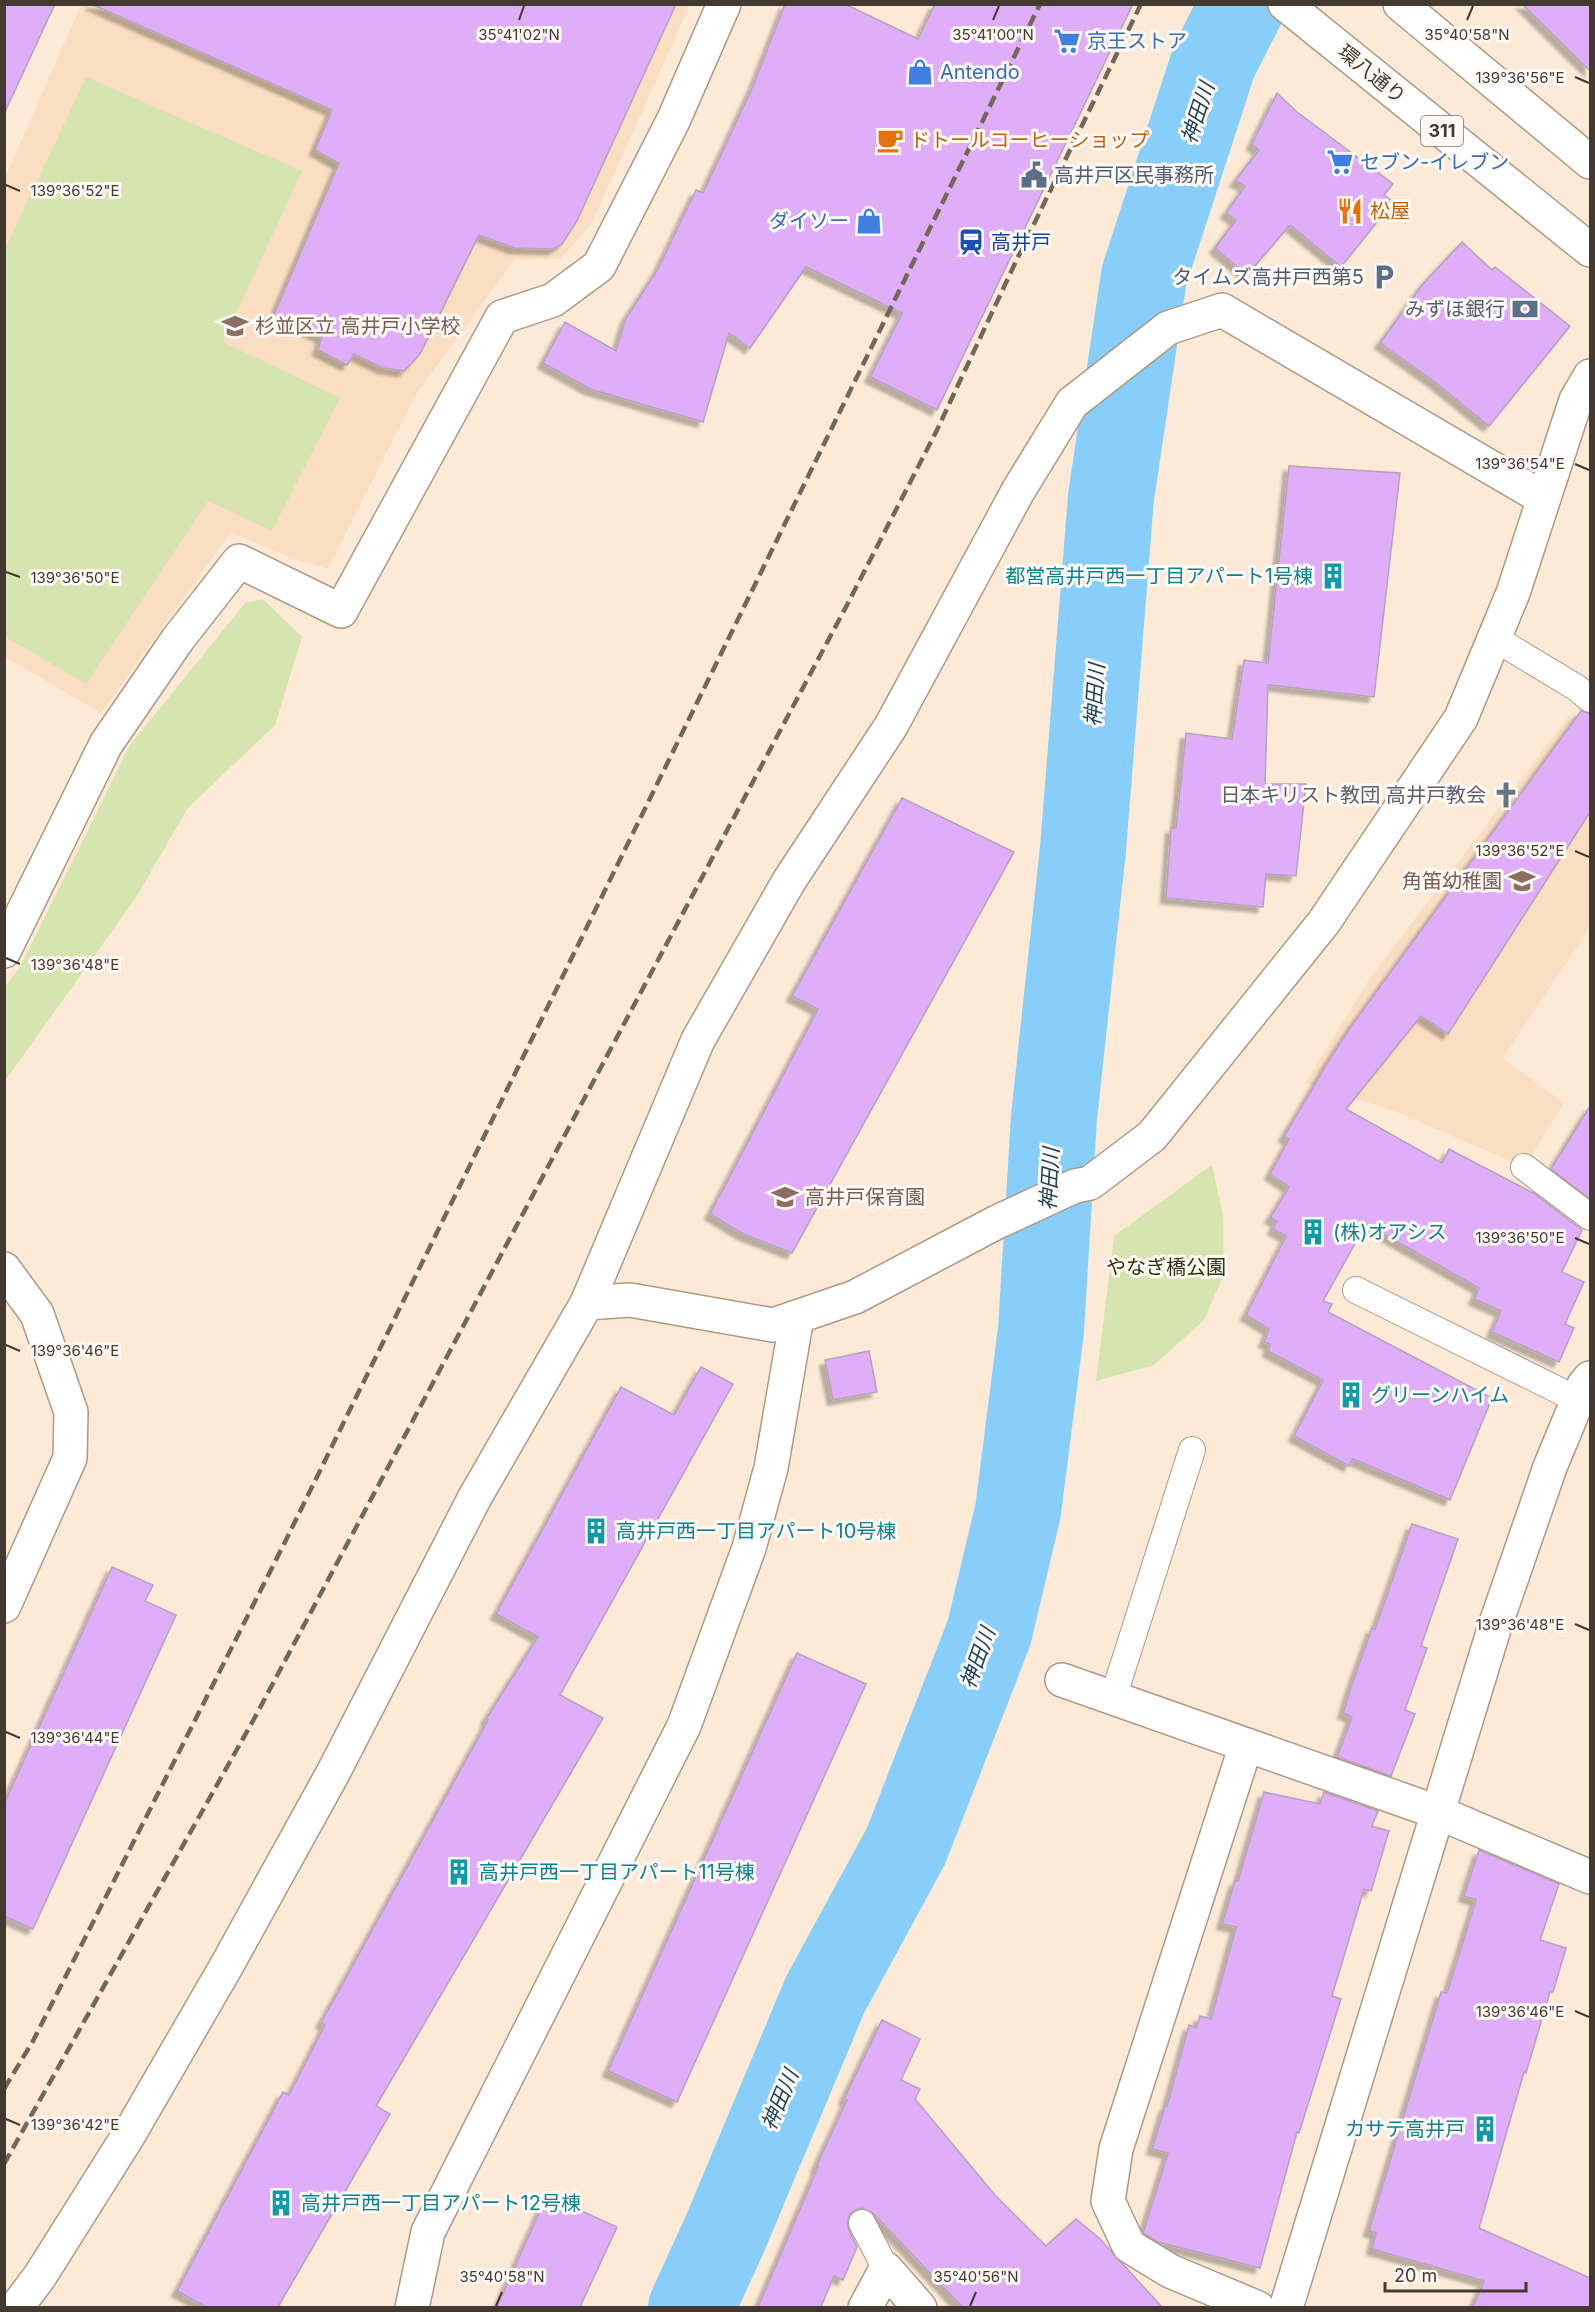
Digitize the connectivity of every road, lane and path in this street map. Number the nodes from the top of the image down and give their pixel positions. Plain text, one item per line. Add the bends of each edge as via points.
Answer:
1 (724, 4) edge
2 (1401, 4) edge
3 (1289, 8) edge
4 (1590, 162) edge
5 (1590, 250) edge
6 (1590, 376) edge
7 (1544, 498) junction
8 (1494, 638) junction
9 (1590, 699) edge
10 (4, 951) edge
11 (1524, 1167) dead end
12 (1590, 1217) edge
13 (4, 1269) edge
14 (1356, 1290) dead end
15 (587, 1304) junction
16 (797, 1317) junction
17 (1584, 1389) edge
18 (1192, 1450) dead end
19 (4, 1606) edge
20 (1062, 1680) dead end
21 (1113, 1698) junction
22 (1246, 1745) junction
23 (1437, 1812) junction
24 (1590, 1877) edge
25 (862, 2223) dead end
26 (886, 2269) junction
27 (16, 2307) edge
28 (412, 2307) edge
29 (865, 2307) edge
30 (920, 2307) edge
31 (1258, 2307) edge
32 (1286, 2307) edge

1 - 10 street via 673,121 599,266 553,300 502,317 341,611 239,561 178,639 106,744
2 - 4 street
3 - 5 street, 環八通り / 311
6 - 7 street via 1576,400
7 - 8 street
7 - 15 street via 1222,310 1168,328 1095,383 1072,403 1018,491 891,726 789,881 698,1040
8 - 9 lane
8 - 16 street via 1461,718 1324,922 1152,1136 1090,1183 996,1222 855,1297
11 - 12 lane
13 - 19 street via 37,1314 71,1412 70,1458
14 - 17 lane
15 - 16 street via 630,1300 773,1325
15 - 27 street via 474,1497 333,1773 227,1965 128,2136 40,2276
16 - 28 street via 771,1468 752,1536 684,1726 428,2232
17 - 23 street via 1550,1467
18 - 21 lane
20 - 21 street
21 - 22 street
22 - 23 street
22 - 31 street via 1116,2149 1108,2201 1129,2246 1170,2271
23 - 24 street
23 - 32 street
25 - 26 lane
26 - 29 street
26 - 30 street

